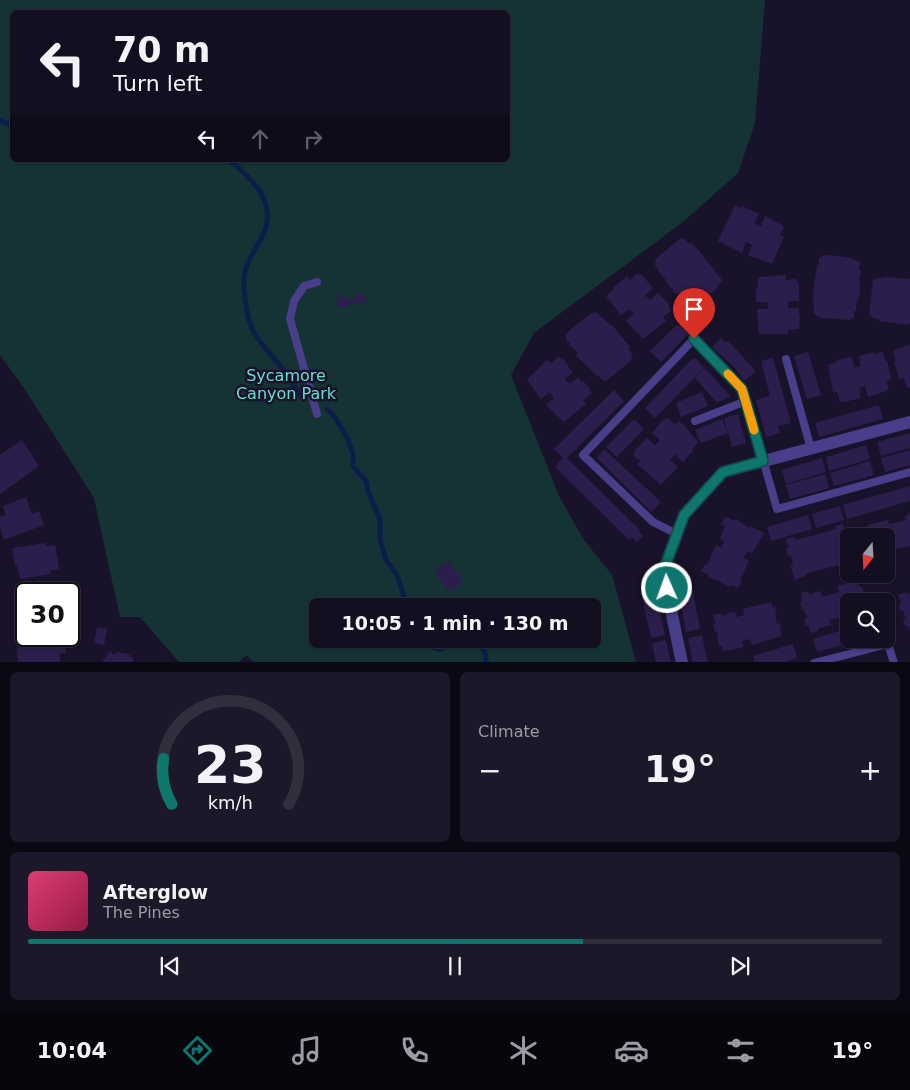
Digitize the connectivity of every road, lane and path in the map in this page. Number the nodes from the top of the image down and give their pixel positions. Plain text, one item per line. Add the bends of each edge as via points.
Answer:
1 (317, 282) dead end
2 (786, 359) dead end
3 (746, 401) junction
4 (317, 414) dead end
5 (695, 421) dead end
6 (910, 422) edge
7 (811, 448) junction
8 (763, 461) junction
9 (910, 472) edge
10 (677, 534) junction
11 (682, 662) edge
12 (814, 662) edge
13 (894, 662) edge

1 - 4 lane via 304,286 294,301 290,319
2 - 7 lane
3 - 5 lane
3 - 8 lane
3 - 10 lane via 742,389 694,339 583,455 653,522
6 - 7 street
7 - 8 street
8 - 9 lane via 777,509
8 - 10 street via 723,472 684,515
10 - 11 street via 663,572
12 - 13 lane via 888,644

